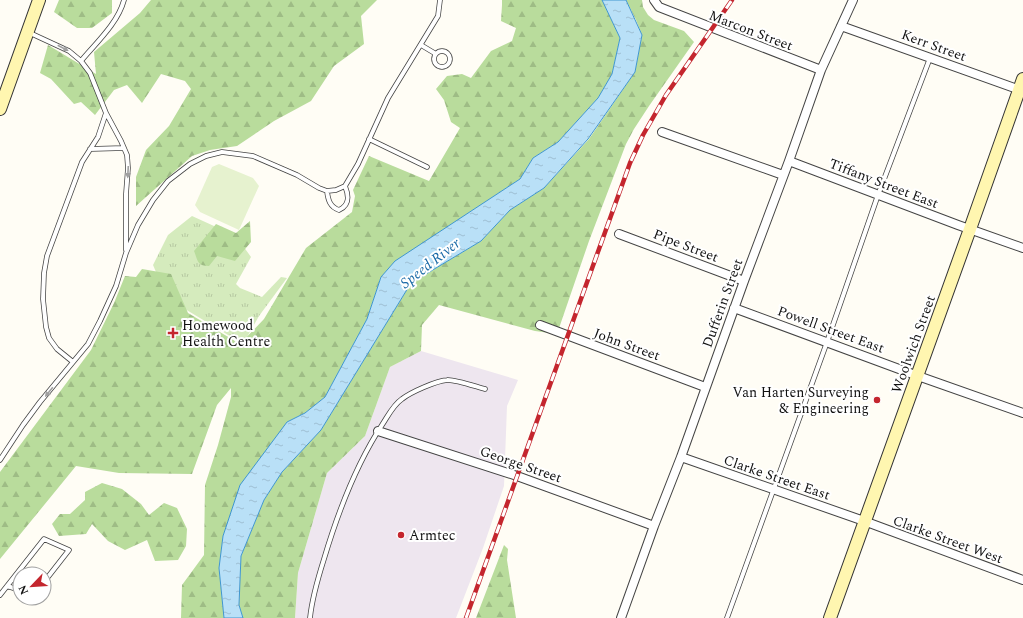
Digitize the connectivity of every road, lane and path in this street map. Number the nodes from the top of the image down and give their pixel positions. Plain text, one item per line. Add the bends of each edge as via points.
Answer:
1 (40, 0) edge
2 (124, 0) edge
3 (440, 0) edge
4 (654, 0) edge
5 (853, 0) edge
6 (841, 26) junction
7 (28, 32) junction
8 (421, 45) junction
9 (436, 54) dead end
10 (931, 58) junction
11 (81, 61) junction
12 (821, 70) junction
13 (1022, 86) edge
14 (0, 109) edge
15 (106, 113) junction
16 (662, 132) dead end
17 (369, 139) junction
18 (124, 148) junction
19 (90, 149) junction
20 (789, 161) junction
21 (427, 167) dead end
22 (783, 175) junction
23 (345, 186) junction
24 (327, 191) junction
25 (878, 194) junction
26 (970, 229) junction
27 (619, 234) dead end
28 (1023, 248) edge
29 (126, 253) junction
30 (744, 281) junction
31 (734, 308) junction
32 (540, 325) dead end
33 (827, 342) junction
34 (73, 362) junction
35 (918, 376) junction
36 (705, 387) junction
37 (485, 389) dead end
38 (1023, 413) edge
39 (378, 431) junction
40 (681, 457) junction
41 (0, 460) edge
42 (773, 490) junction
43 (864, 521) junction
44 (654, 526) junction
45 (23, 566) edge
46 (52, 572) edge
47 (12, 580) edge
48 (1023, 580) edge
49 (7, 586) junction
50 (12, 588) edge
51 (0, 594) edge
52 (310, 618) edge
53 (621, 618) edge
54 (727, 618) edge
55 (830, 618) edge

1 - 7 main road
2 - 11 lane via 109,29
3 - 8 lane via 438,16
4 - 12 street, Marcon Street via 659,8
5 - 6 street, Dufferin Street
6 - 10 street, Kerr Street
6 - 12 street, Dufferin Street
7 -> 11 lane via 69,51
7 - 14 main road
8 - 9 lane
8 - 17 lane via 388,98
10 - 13 street, Kerr Street
10 - 25 lane
11 - 15 lane via 90,73
12 - 20 street, Dufferin Street
13 - 26 main road, Woolwich Street
15 - 18 lane
15 - 19 lane via 98,136
16 - 22 street
17 - 21 lane
17 - 23 lane
18 - 19 lane
18 -> 29 lane via 128,168
19 - 34 lane via 82,162 47,256 44,273 42,299 49,338 57,349
20 - 22 street, Dufferin Street
20 - 25 street, Tiffany Street East
22 - 30 street, Dufferin Street
23 - 24 lane
23 - 24 lane via 348,201 339,210 330,203
24 - 29 lane via 253,156 222,152 206,156 190,164 168,181 138,225
25 - 26 street, Tiffany Street East
25 - 33 lane
26 - 28 street, Tiffany Street East
26 - 35 main road, Woolwich Street
27 - 30 street, Pipe Street
29 - 34 lane via 116,286 100,321 88,344
30 - 31 street, Dufferin Street
31 - 33 street, Powell Street East
31 - 36 street, Dufferin Street
32 - 36 street, John Street
33 - 35 street, Powell Street East
33 - 42 lane
34 -> 41 lane via 40,402
35 - 38 street, Powell Street East
35 - 43 main road, Woolwich Street
36 - 40 street, Dufferin Street
37 - 39 lane via 448,380 424,388 402,399
39 - 44 street, George Street via 518,476
39 - 52 lane via 359,464 332,531 314,593
40 - 42 street, Clarke Street East
40 - 44 street, Dufferin Street
42 - 43 street, Clarke Street East
42 - 54 lane
43 - 48 street, Clarke Street West
43 - 55 main road, Woolwich Street
44 - 53 street, Dufferin Street
45 - 46 lane via 44,539 69,550
47 - 49 lane
49 - 50 lane
49 - 51 lane

